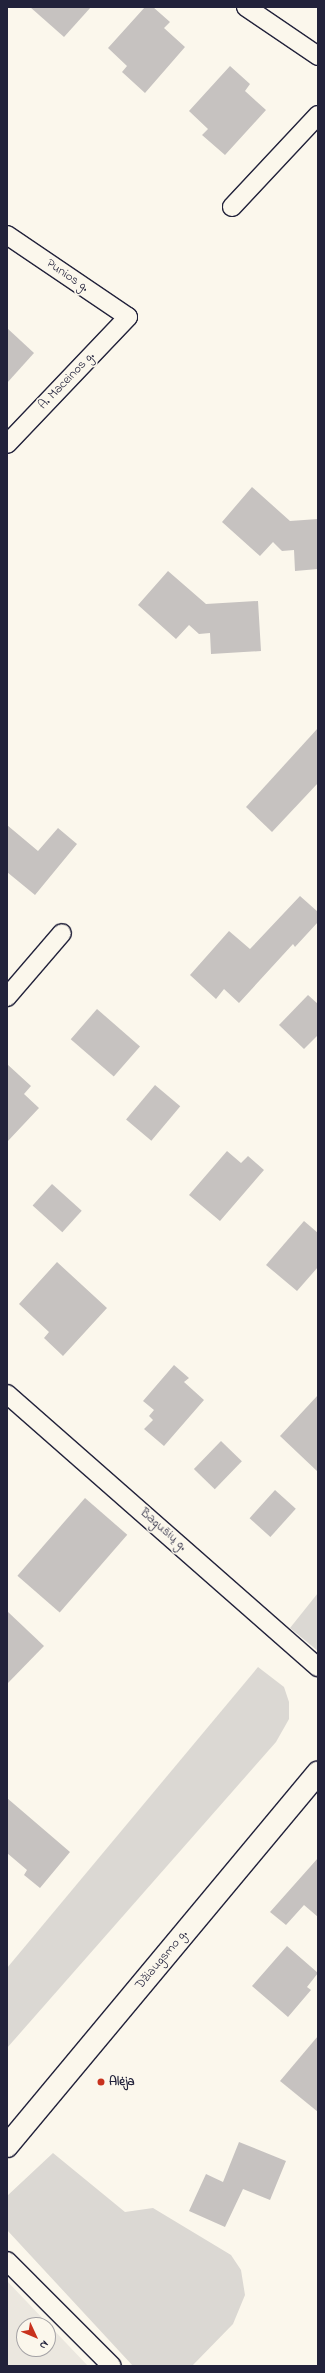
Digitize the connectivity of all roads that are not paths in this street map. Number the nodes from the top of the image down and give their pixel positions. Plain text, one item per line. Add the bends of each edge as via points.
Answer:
1 (246, 7) edge
2 (318, 56) edge
3 (318, 115) edge
4 (232, 207) dead end
5 (7, 235) edge
6 (128, 317) joint
7 (7, 444) edge
8 (62, 933) dead end
9 (7, 997) edge
10 (7, 1394) edge
11 (318, 1667) edge
12 (318, 1773) edge
13 (7, 2146) edge
14 (7, 2261) edge
15 (112, 2366) edge

1 - 2 street
3 - 4 street
5 - 6 street, Punios g.
6 - 7 street, A. Maceinos g.
8 - 9 street
10 - 11 street, Bagušių g.
12 - 13 street, Džiaugsmo g.
14 - 15 street

